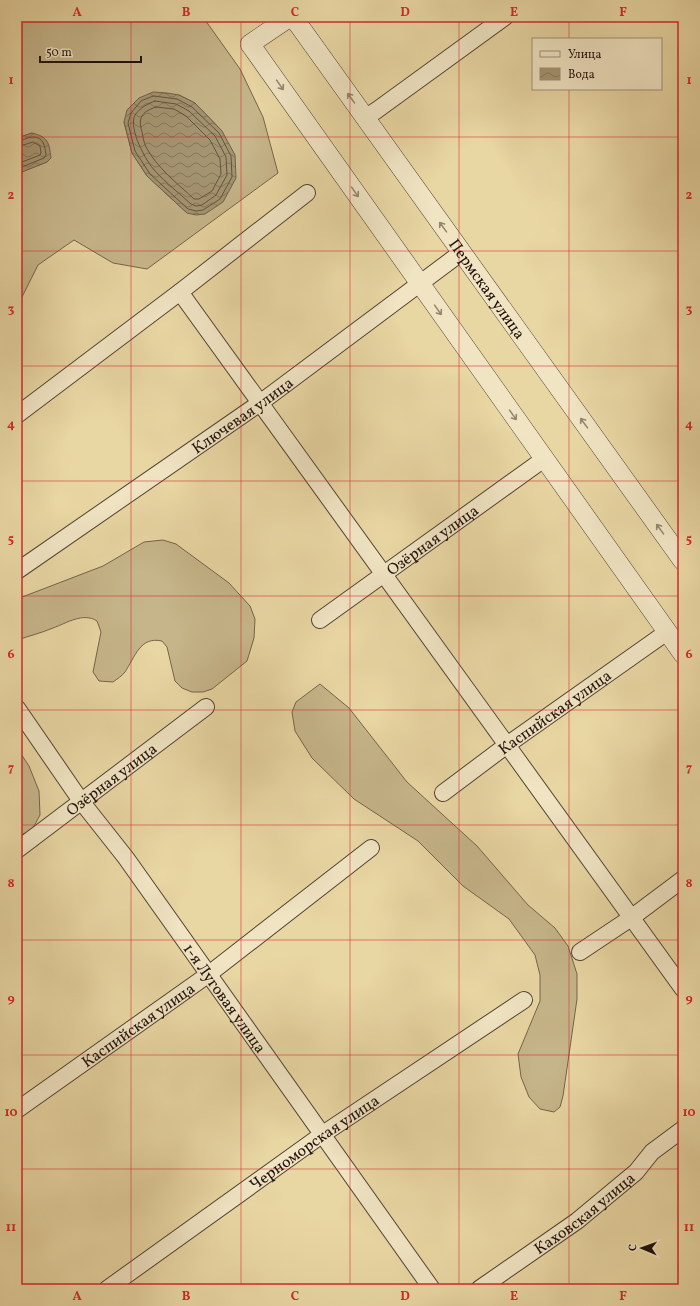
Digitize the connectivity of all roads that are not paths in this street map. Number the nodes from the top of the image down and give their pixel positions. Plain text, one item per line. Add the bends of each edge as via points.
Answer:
1 (291, 17) edge
2 (505, 17) edge
3 (365, 118) junction
4 (307, 193) dead end
5 (462, 252) junction
6 (419, 284) junction
7 (180, 292) junction
8 (260, 403) junction
9 (17, 415) edge
10 (544, 459) junction
11 (683, 561) edge
12 (17, 571) edge
13 (384, 574) junction
14 (320, 620) dead end
15 (667, 632) junction
16 (683, 654) edge
17 (206, 707) dead end
18 (17, 708) edge
19 (507, 745) junction
20 (443, 793) dead end
21 (81, 801) junction
22 (371, 848) dead end
23 (17, 850) edge
24 (683, 879) edge
25 (632, 918) junction
26 (580, 952) dead end
27 (209, 974) junction
28 (683, 989) edge
29 (524, 1000) dead end
30 (17, 1110) edge
31 (683, 1129) edge
32 (322, 1134) junction
33 (107, 1289) edge
34 (432, 1289) edge
35 (478, 1289) edge

3 -> 1 street, Пермская улица
1 -> 6 street via 250,44
2 - 3 street
5 -> 3 street, Пермская улица
4 - 7 street
5 - 6 street, Ключевая улица
11 -> 5 street, Пермская улица
6 - 8 street, Ключевая улица
6 -> 10 street
7 - 8 street
7 - 9 street
8 - 12 street, Ключевая улица
8 - 13 street
10 - 13 street, Озёрная улица
10 - 15 street
13 - 14 street, Озёрная улица
13 - 19 street
15 - 16 street
15 - 19 street, Каспийская улица
17 - 21 street, Озёрная улица
18 - 21 street, 1-я Луговая улица
19 - 20 street, Каспийская улица
19 - 25 street
21 - 23 street, Озёрная улица
21 - 27 street, 1-я Луговая улица via 126,858
22 - 27 street, Каспийская улица
24 - 25 street
25 - 26 street
25 - 28 street
27 - 30 street, Каспийская улица
27 - 32 street, 1-я Луговая улица
29 - 32 street, Черноморская улица
31 - 35 street, Каховская улица via 652,1152 636,1172 577,1221
32 - 33 street, Черноморская улица
32 - 34 street, 1-я Луговая улица

